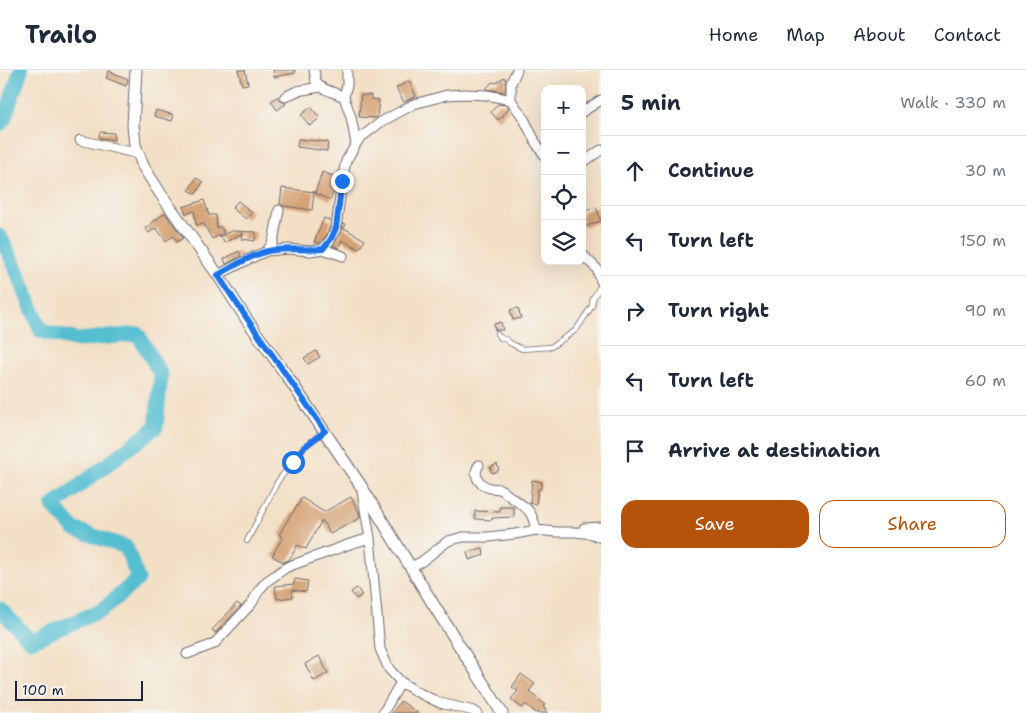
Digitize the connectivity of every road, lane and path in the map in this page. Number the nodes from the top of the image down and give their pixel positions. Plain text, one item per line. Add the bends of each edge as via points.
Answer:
1 (136, 70) edge
2 (314, 70) edge
3 (348, 70) edge
4 (517, 70) edge
5 (320, 87) junction
6 (285, 97) dead end
7 (344, 97) junction
8 (511, 100) junction
9 (601, 100) edge
10 (586, 109) edge
11 (80, 140) dead end
12 (541, 142) edge
13 (356, 144) junction
14 (601, 150) edge
15 (139, 154) junction
16 (586, 160) edge
17 (279, 210) dead end
18 (323, 249) junction
19 (267, 251) junction
20 (343, 256) dead end
21 (586, 258) edge
22 (218, 275) junction
23 (601, 283) edge
24 (497, 334) dead end
25 (325, 431) junction
26 (479, 465) dead end
27 (361, 486) junction
28 (601, 527) edge
29 (536, 530) junction
30 (556, 532) junction
31 (370, 538) junction
32 (601, 538) edge
33 (247, 541) dead end
34 (410, 567) junction
35 (187, 654) dead end
36 (400, 682) junction
37 (383, 713) edge
38 (477, 713) edge
39 (502, 713) edge

1 - 15 street via 133,125
2 - 5 street
3 - 7 street
4 - 8 street via 511,83
5 - 6 street
5 - 7 street
7 - 13 street
8 - 12 street
8 - 13 street via 464,94 414,104 381,122
9 - 10 street
11 - 15 street
13 - 18 street via 346,162 336,228
14 - 16 street
15 - 22 street via 160,194
17 - 19 street via 273,242
18 - 19 street
18 - 20 street
19 - 22 street
21 - 23 street via 597,269
22 - 25 street
23 - 24 lane via 592,306 576,330 551,347 522,349
25 - 27 street
25 - 33 lane via 303,448 278,480
26 - 29 street via 476,478 480,483 502,490 526,508 534,517
27 - 31 street
27 - 34 street
28 - 30 street
29 - 30 street
29 - 34 street via 448,541
30 - 32 street via 593,534
31 - 35 street via 287,567 267,581 252,603 214,644
31 - 36 street via 380,649 389,669
34 - 39 street
36 - 37 street
36 - 38 street via 440,703

